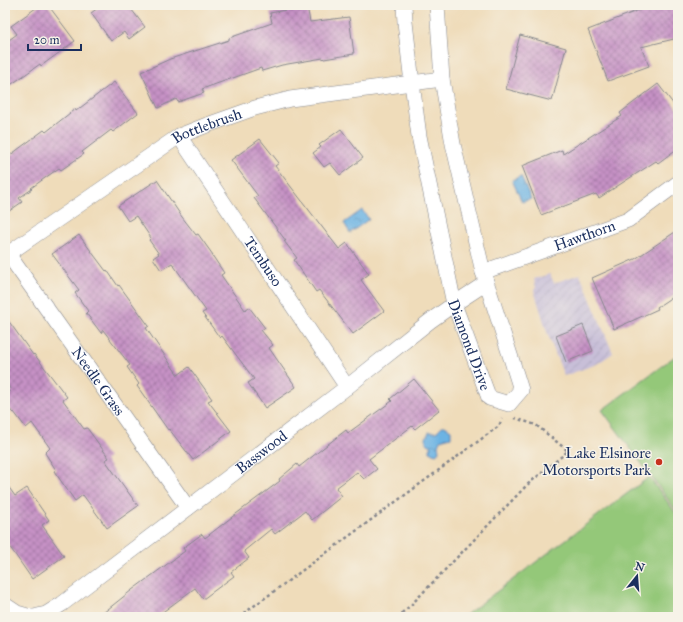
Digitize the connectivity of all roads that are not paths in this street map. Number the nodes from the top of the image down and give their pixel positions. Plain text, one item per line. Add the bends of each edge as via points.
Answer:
1 (404, 5) edge
2 (438, 5) edge
3 (442, 79) junction
4 (412, 83) junction
5 (179, 136) junction
6 (678, 183) edge
7 (6, 255) edge
8 (484, 277) junction
9 (454, 304) junction
10 (347, 387) junction
11 (188, 508) junction
12 (5, 605) edge
13 (32, 617) edge

1 - 4 street, Diamond Drive
2 - 3 street, Diamond Drive
3 - 4 street, Bottlebrush
3 - 8 street, Diamond Drive via 453,144
4 - 5 street, Bottlebrush via 290,99 255,108
4 - 9 street, Diamond Drive via 419,136
5 - 7 street, Bottlebrush
5 - 10 street, Tembuso
6 - 8 street, Hawthorn via 628,220
7 - 11 street, Needle Grass
8 - 9 street, Basswood
8 - 9 street, Diamond Drive via 521,390 509,404 489,398
9 - 10 street, Basswood
10 - 11 street, Basswood
11 - 13 street, Basswood via 62,604 46,614
12 - 13 street via 17,613

